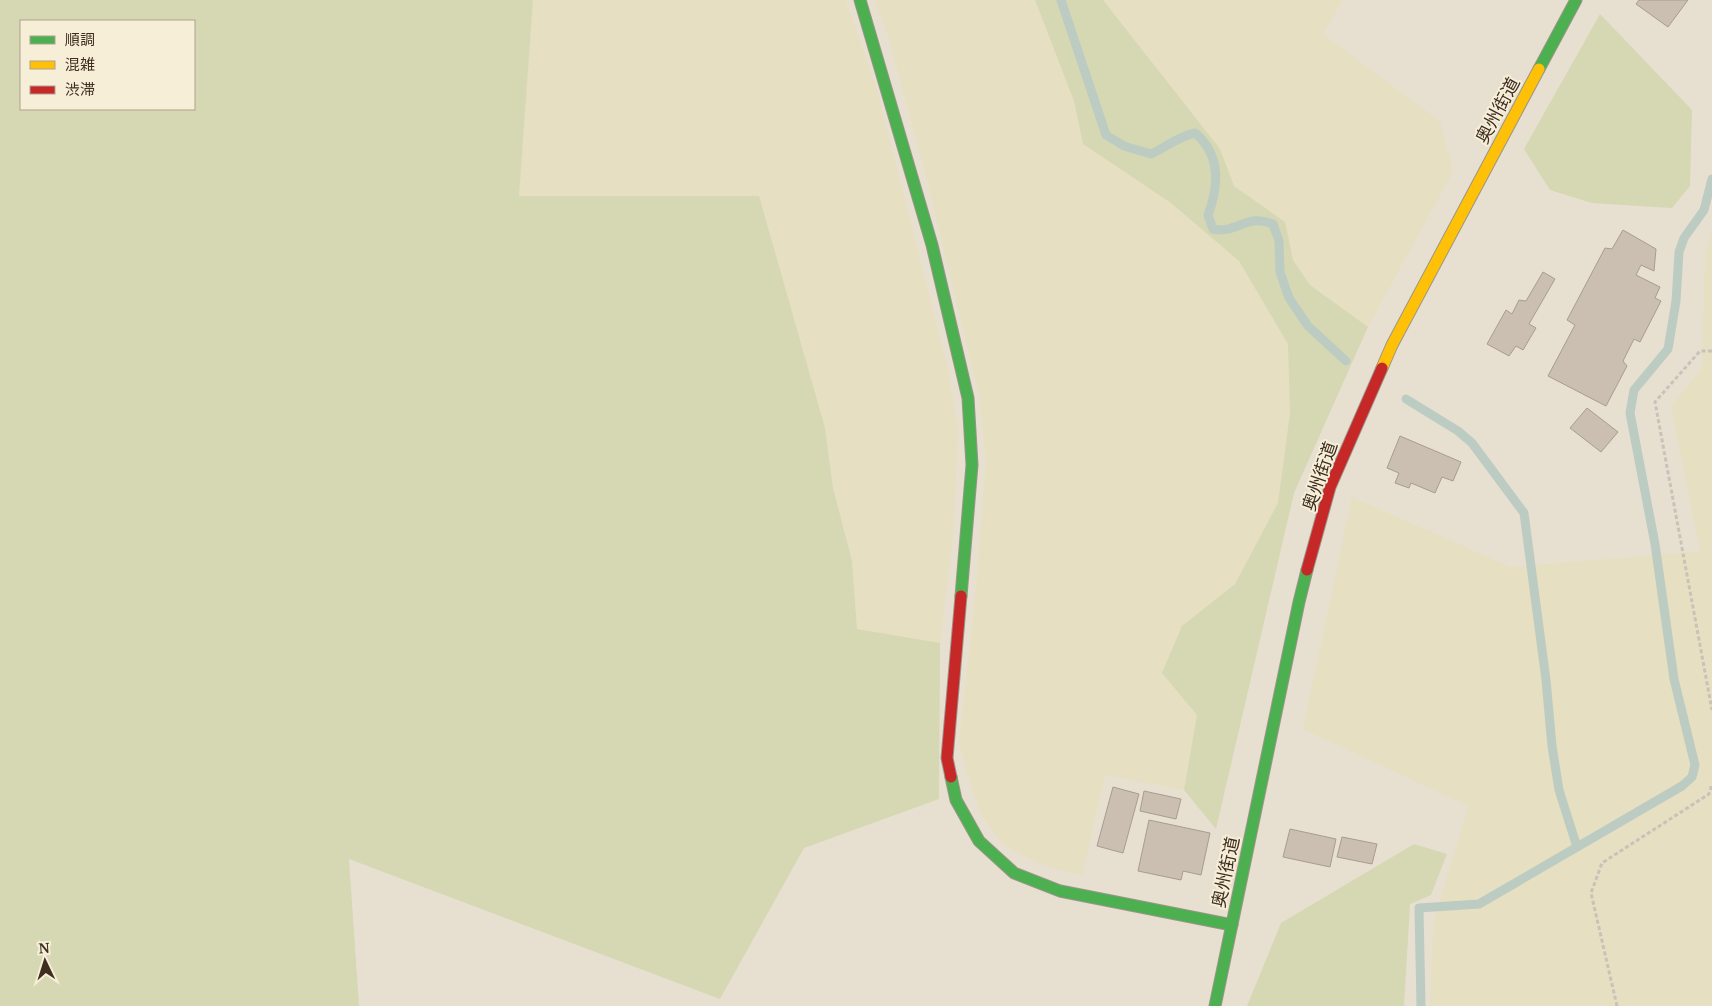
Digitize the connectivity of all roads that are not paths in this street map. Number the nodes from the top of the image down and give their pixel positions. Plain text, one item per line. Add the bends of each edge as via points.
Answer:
1 (860, 0) edge
2 (1576, 0) edge
3 (1232, 925) junction
4 (1215, 1006) edge

1 - 3 main road via 932,244 968,398 972,465 946,758 956,800 979,841 1014,873 1060,890
2 - 3 main road, 奥州街道 via 1392,345 1330,487 1299,602
3 - 4 main road, 奥州街道

